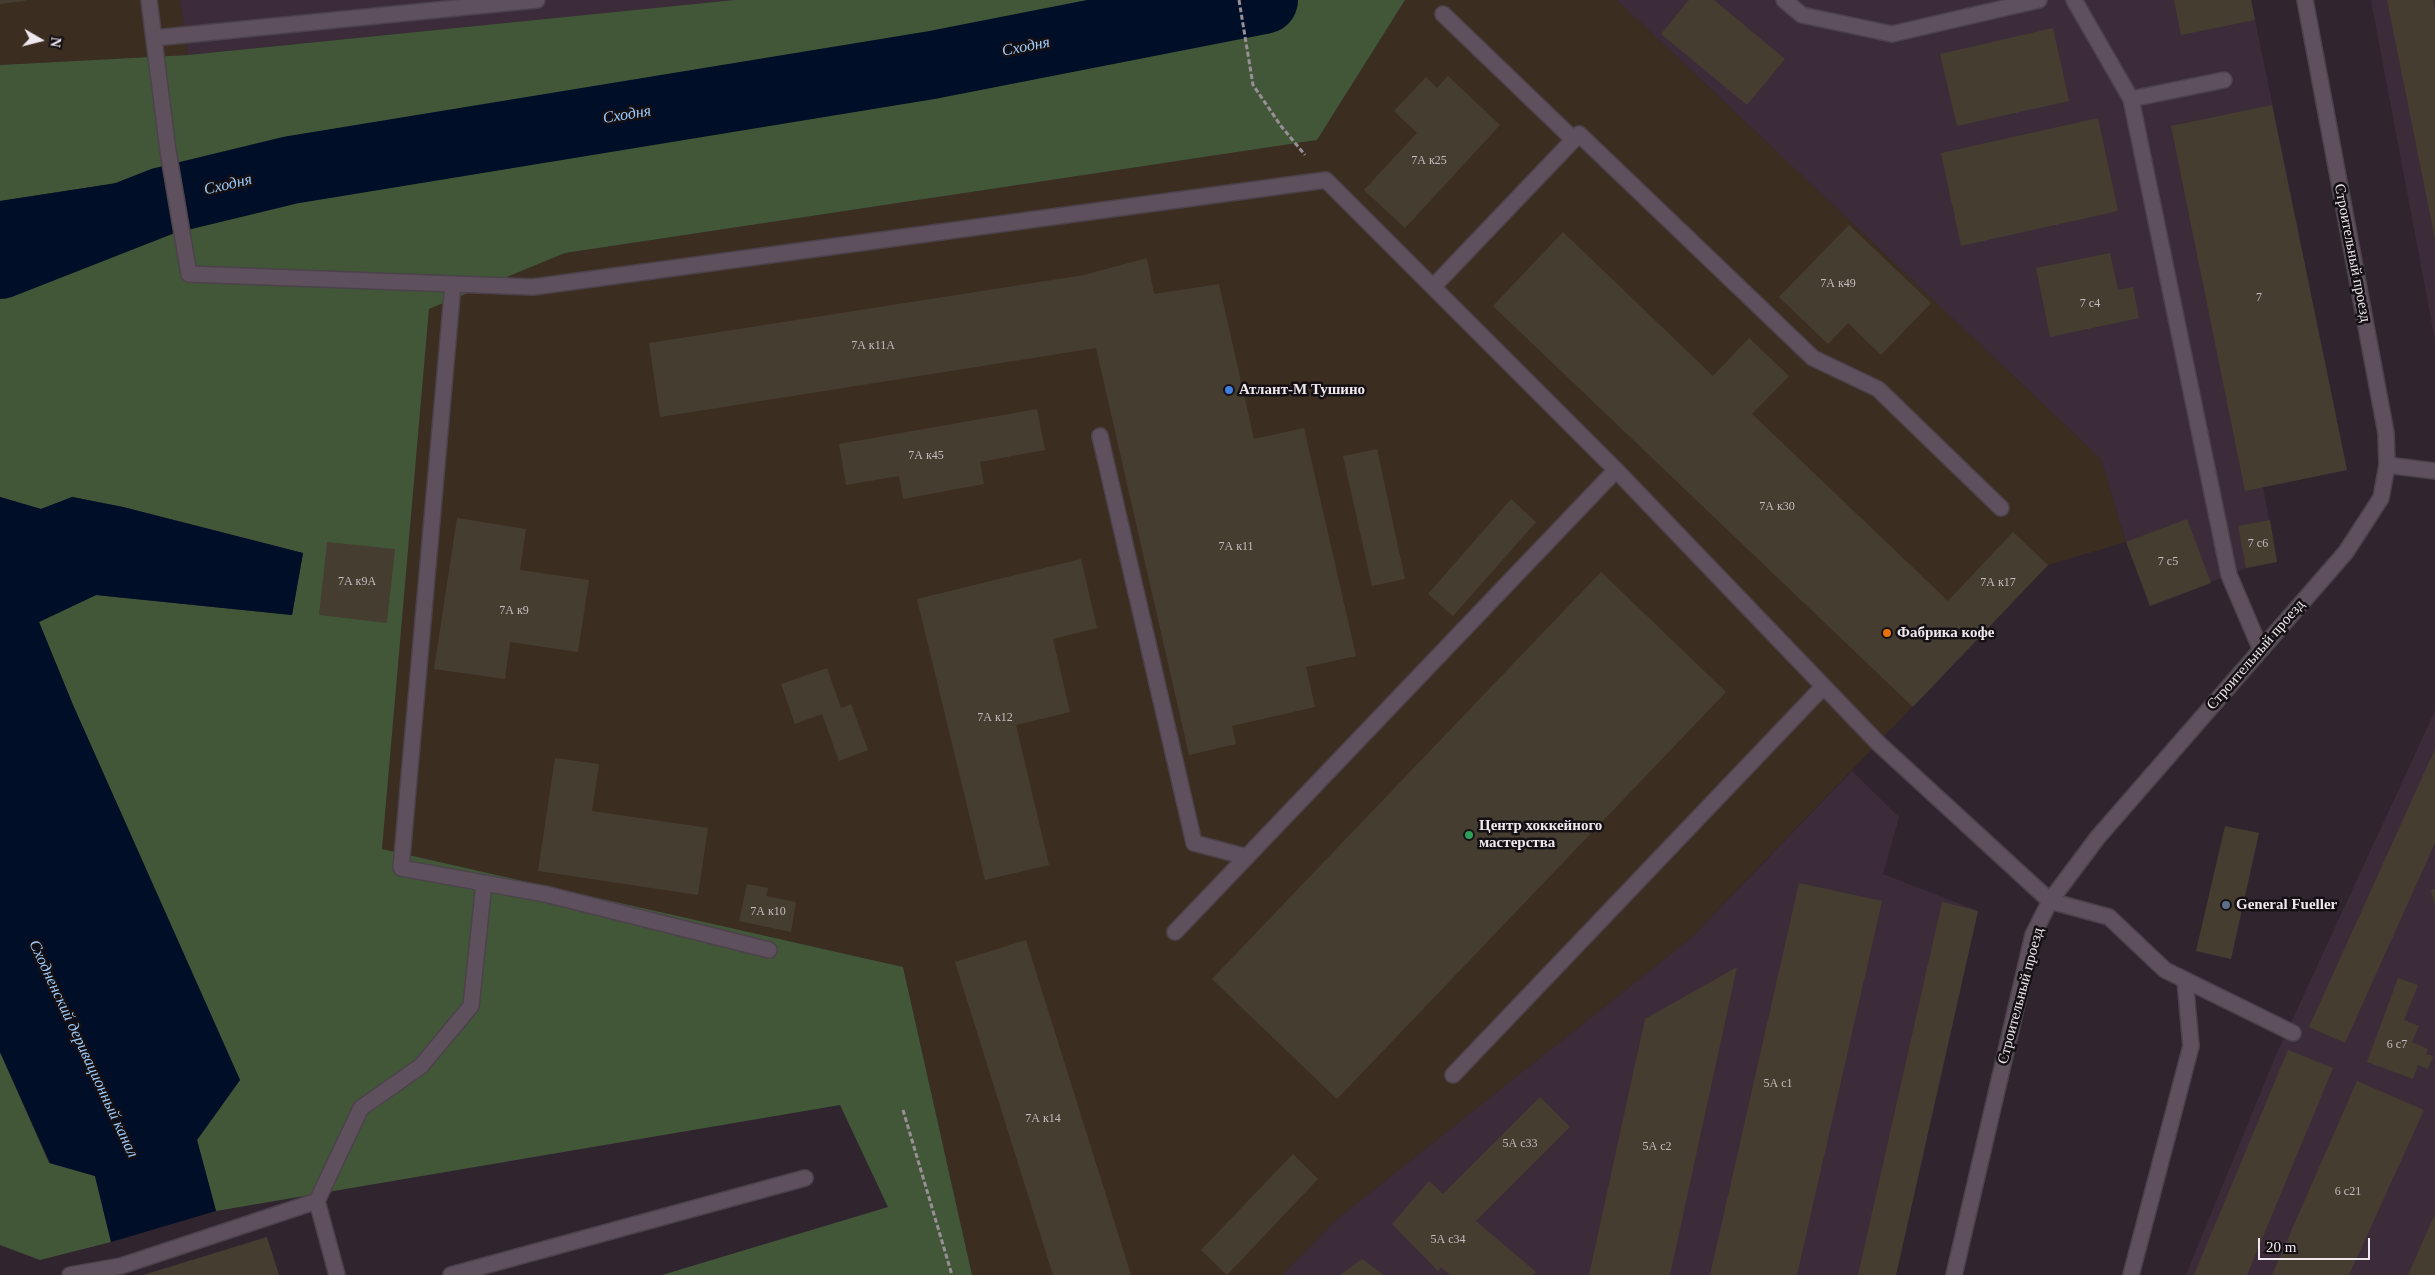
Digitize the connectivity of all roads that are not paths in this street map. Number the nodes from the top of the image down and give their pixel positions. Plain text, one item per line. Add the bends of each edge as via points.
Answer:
1 (149, 0) edge
2 (537, 0) edge
3 (1784, 0) edge
4 (2039, 0) edge
5 (2074, 0) edge
6 (2305, 0) edge
7 (1443, 14) dead end
8 (154, 38) junction
9 (2224, 80) dead end
10 (2132, 99) junction
11 (1574, 140) junction
12 (453, 284) junction
13 (1433, 287) junction
14 (1100, 436) dead end
15 (2387, 465) junction
16 (1616, 470) junction
17 (2435, 470) edge
18 (2002, 508) dead end
19 (2261, 650) junction
20 (1823, 687) junction
21 (1247, 857) junction
22 (484, 882) junction
23 (2050, 901) junction
24 (1175, 932) dead end
25 (769, 950) dead end
26 (2185, 980) junction
27 (2294, 1033) dead end
28 (1452, 1075) dead end
29 (805, 1178) dead end
30 (317, 1201) junction
31 (70, 1275) edge
32 (337, 1275) edge
33 (451, 1275) edge
34 (1954, 1275) edge
35 (2131, 1275) edge

1 - 8 street
2 - 8 street
3 - 4 street via 1802,15 1892,34
5 - 10 street
6 - 15 street, Строительный проезд via 2386,432
7 - 11 street
8 - 12 street via 168,151 189,274
9 - 10 street
10 - 19 street via 2229,575
11 - 13 street
11 - 18 street via 1579,134 1812,358 1878,389
12 - 13 street via 533,287 1326,180
12 - 22 street via 401,868
13 - 16 street
14 - 21 street via 1194,843
15 - 17 street
15 - 19 street, Строительный проезд via 2381,498 2346,552
16 - 20 street
16 - 21 street
19 - 23 street, Строительный проезд via 2098,837
20 - 23 street via 1878,743
20 - 28 street
21 - 24 street
22 - 25 street
22 - 30 street via 471,1006 421,1066 361,1108
23 - 26 street via 2109,917 2165,970
23 - 34 street, Строительный проезд via 2032,943
26 - 27 street
26 - 35 street via 2191,1046
29 - 33 street
30 - 31 street via 122,1266
30 - 32 street

